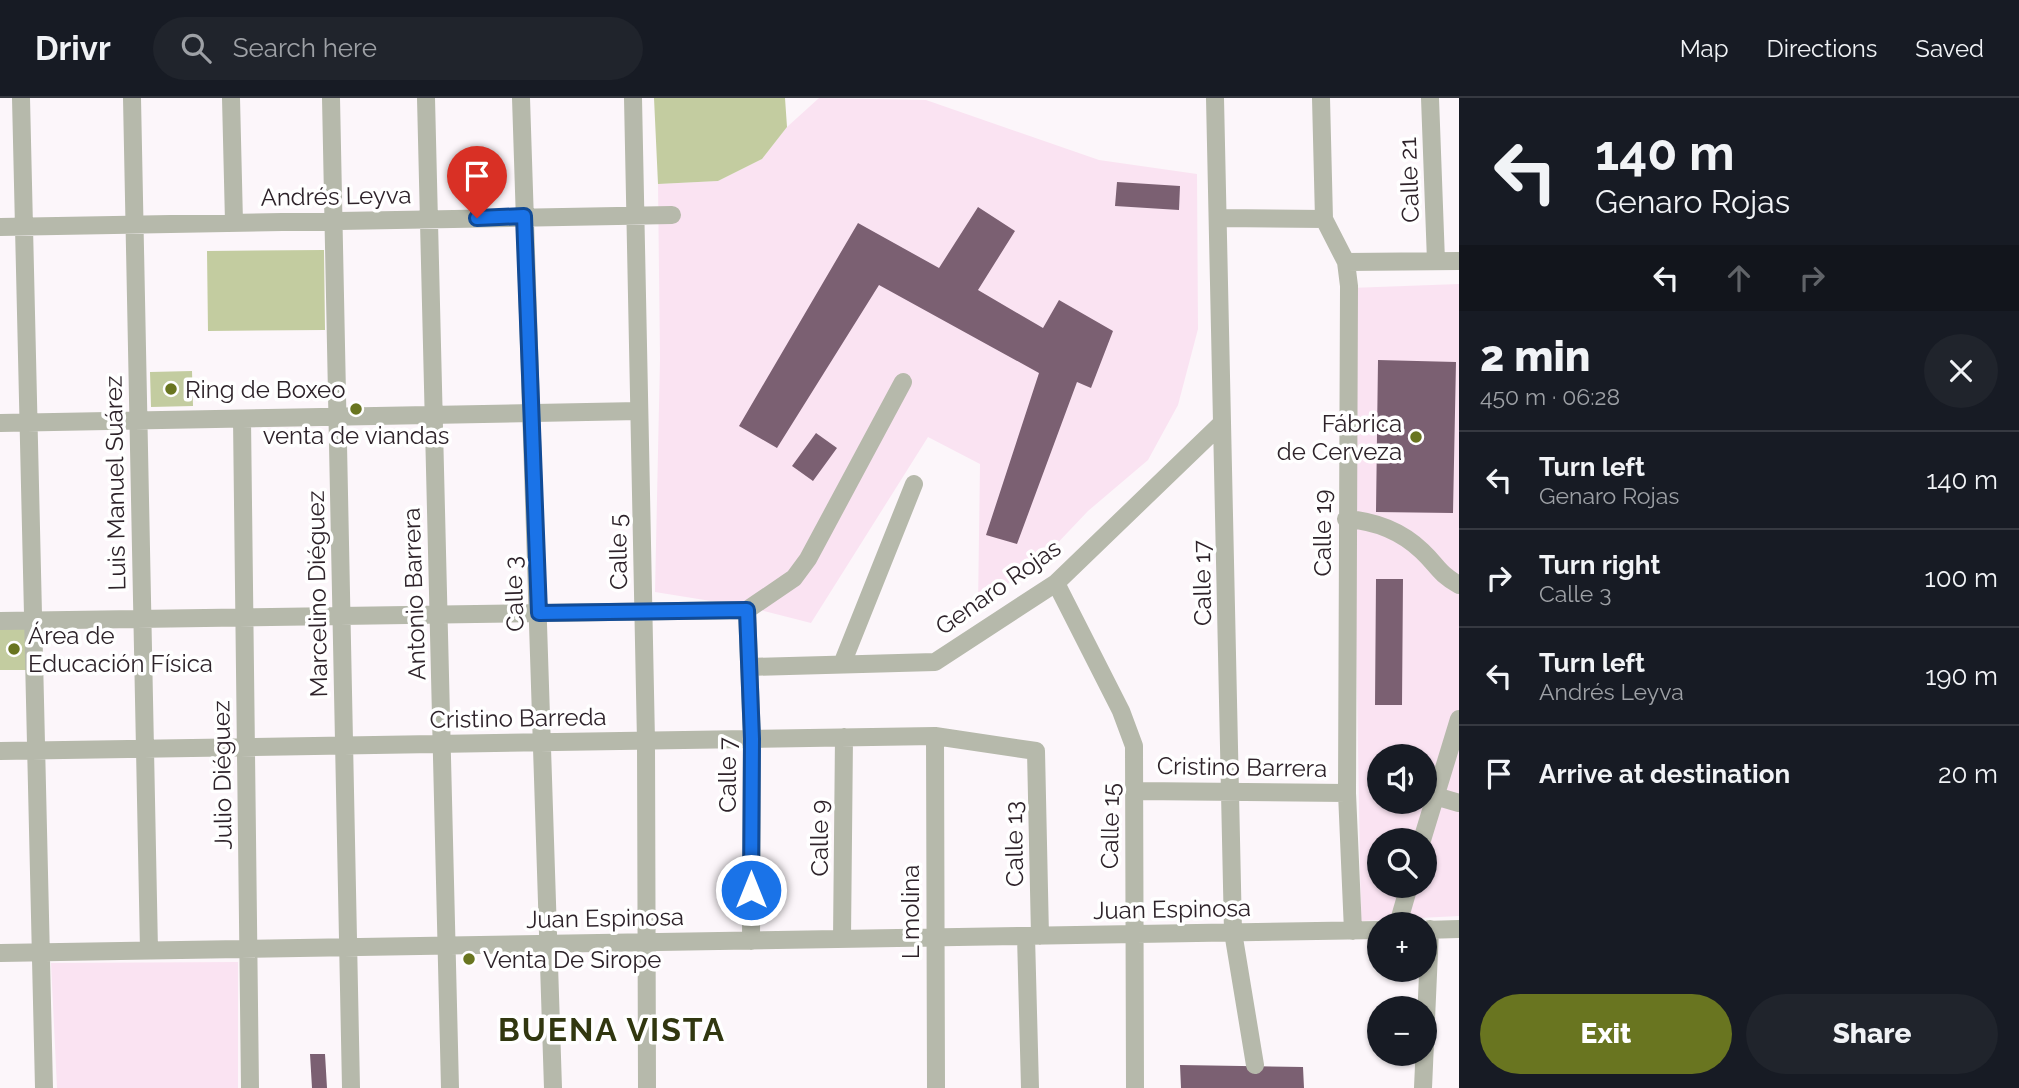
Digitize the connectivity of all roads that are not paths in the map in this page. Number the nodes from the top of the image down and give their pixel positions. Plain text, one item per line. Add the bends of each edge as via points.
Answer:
1 (22, 98) edge
2 (132, 98) edge
3 (231, 98) edge
4 (331, 98) edge
5 (426, 98) edge
6 (521, 98) edge
7 (633, 98) edge
8 (1215, 98) edge
9 (1321, 98) edge
10 (1430, 98) edge
11 (638, 215) junction
12 (672, 215) dead end
13 (524, 216) junction
14 (429, 218) junction
15 (1219, 218) junction
16 (333, 219) junction
17 (1325, 219) junction
18 (234, 222) junction
19 (135, 224) junction
20 (0, 227) edge
21 (24, 227) junction
22 (1436, 261) junction
23 (1459, 261) edge
24 (1346, 262) junction
25 (903, 382) dead end
26 (639, 411) junction
27 (531, 412) junction
28 (434, 415) junction
29 (337, 417) junction
30 (242, 419) junction
31 (139, 421) junction
32 (29, 423) junction
33 (1222, 423) junction
34 (0, 424) edge
35 (914, 484) dead end
36 (1346, 519) junction
37 (1056, 583) junction
38 (1459, 584) edge
39 (747, 610) junction
40 (643, 612) junction
41 (539, 613) junction
42 (439, 615) junction
43 (341, 616) junction
44 (244, 617) junction
45 (143, 619) junction
46 (0, 621) edge
47 (34, 621) junction
48 (842, 664) junction
49 (749, 667) junction
50 (1459, 719) edge
51 (935, 736) junction
52 (844, 737) junction
53 (752, 739) junction
54 (646, 741) junction
55 (543, 742) junction
56 (443, 744) junction
57 (345, 746) junction
58 (247, 747) junction
59 (146, 749) junction
60 (0, 751) edge
61 (38, 751) junction
62 (1036, 751) joint
63 (1437, 790) edge
64 (1136, 791) junction
65 (1231, 792) junction
66 (1347, 793) junction
67 (1437, 797) edge
68 (1459, 803) edge
69 (1459, 929) edge
70 (1353, 930) junction
71 (1367, 930) edge
72 (1437, 930) edge
73 (1233, 932) junction
74 (1132, 934) junction
75 (1033, 936) junction
76 (935, 937) junction
77 (842, 939) junction
78 (751, 940) junction
79 (548, 943) junction
80 (646, 943) junction
81 (447, 945) junction
82 (349, 947) junction
83 (247, 948) junction
84 (149, 950) junction
85 (42, 952) junction
86 (0, 953) edge
87 (1426, 982) edge
88 (1255, 1065) dead end
89 (44, 1088) edge
90 (250, 1088) edge
91 (351, 1088) edge
92 (450, 1088) edge
93 (553, 1088) edge
94 (648, 1088) edge
95 (936, 1088) edge
96 (1030, 1088) edge
97 (1135, 1088) edge
98 (1423, 1088) edge

1 - 21 street
2 - 19 street, Luis Manuel Suárez
3 - 18 street
4 - 16 street, Marcelino Diéguez
5 - 14 street, Antonio Barrera
6 - 13 street, Calle 3
7 - 11 street, Calle 5
8 - 15 street, Calle 17
9 - 17 street, Calle 19
10 - 22 street, Calle 21
11 - 12 street, Andrés Leyva
11 - 13 street, Andrés Leyva
11 - 26 street, Calle 5
13 - 14 street, Andrés Leyva
13 - 27 street, Calle 3
14 - 16 street, Andrés Leyva
14 - 28 street, Antonio Barrera
15 - 17 street
15 - 33 street, Calle 17
16 - 18 street, Andrés Leyva
16 - 29 street, Marcelino Diéguez
17 - 24 street, Calle 19
18 - 19 street, Andrés Leyva
19 - 21 street, Andrés Leyva
19 - 31 street, Luis Manuel Suárez
20 - 21 street, Andrés Leyva
21 - 32 street
22 - 23 street
22 - 24 street
24 - 36 street, Calle 19
25 - 39 street via 808,559 794,578
26 - 27 street
26 - 40 street, Calle 5
27 - 28 street
27 - 41 street, Calle 3
28 - 29 street
28 - 42 street, Antonio Barrera
29 - 30 street
29 - 43 street, Marcelino Diéguez
30 - 31 street
30 - 44 street, Julio Diéguez
31 - 32 street
31 - 45 street, Luis Manuel Suárez
32 - 34 street
32 - 47 street
33 - 37 street, Genaro Rojas
33 - 65 street, Calle 17
35 - 48 street
36 - 38 street via 1373,522 1391,531 1420,550 1440,574
36 - 66 street, Calle 19
37 - 48 street, Genaro Rojas via 935,662
37 - 64 street, Calle 15 via 1121,711 1134,746
39 - 40 street
39 - 49 street, Calle 7
40 - 41 street
40 - 54 street, Calle 5
41 - 42 street
41 - 55 street, Calle 3
42 - 43 street
42 - 56 street, Antonio Barrera
43 - 44 street
43 - 57 street, Marcelino Diéguez
44 - 45 street
44 - 58 street, Julio Diéguez
45 - 47 street
45 - 59 street, Luis Manuel Suárez
46 - 47 street
47 - 61 street
48 - 49 street, Genaro Rojas
49 - 53 street, Calle 7
50 - 63 street
51 - 52 street, Cristino Barreda
51 - 62 street, Cristino Barreda
51 - 76 street, L molina
52 - 53 street, Cristino Barreda
52 - 77 street, Calle 9
53 - 54 street, Cristino Barreda
53 - 78 street, Calle 7
54 - 55 street, Cristino Barreda
54 - 80 street, Calle 5
55 - 56 street, Cristino Barreda
55 - 79 street, Calle 3
56 - 57 street, Cristino Barreda
56 - 81 street, Antonio Barrera
57 - 58 street, Cristino Barreda
57 - 82 street, Marcelino Diéguez
58 - 59 street, Cristino Barreda
58 - 83 street, Julio Diéguez
59 - 61 street, Cristino Barreda
59 - 84 street, Luis Manuel Suárez
60 - 61 street, Cristino Barreda
61 - 85 street
62 - 75 street, Calle 13
64 - 65 street, Cristino Barrera
64 - 74 street, Calle 15
65 - 66 street, Cristino Barrera
65 - 73 street, Calle 17
66 - 70 street, Calle 19
67 - 68 street
69 - 72 street
70 - 71 street, Juan Espinosa
70 - 73 street, Juan Espinosa
73 - 74 street, Juan Espinosa
73 - 88 street, Calle 17
74 - 75 street, Juan Espinosa
74 - 97 street, Calle 15
75 - 76 street, Juan Espinosa
75 - 96 street, Calle 13
76 - 77 street, Juan Espinosa
76 - 95 street, L molina
77 - 78 street, Juan Espinosa
78 - 80 street, Juan Espinosa
79 - 80 street, Juan Espinosa
79 - 81 street, Juan Espinosa
79 - 93 street, Calle 3
80 - 94 street, Calle 5
81 - 82 street, Juan Espinosa
81 - 92 street, Antonio Barrera
82 - 83 street, Juan Espinosa
82 - 91 street, Marcelino Diéguez
83 - 84 street, Juan Espinosa
83 - 90 street, Julio Diéguez
84 - 85 street, Juan Espinosa
85 - 86 street, Juan Espinosa
85 - 89 street
87 - 98 street

